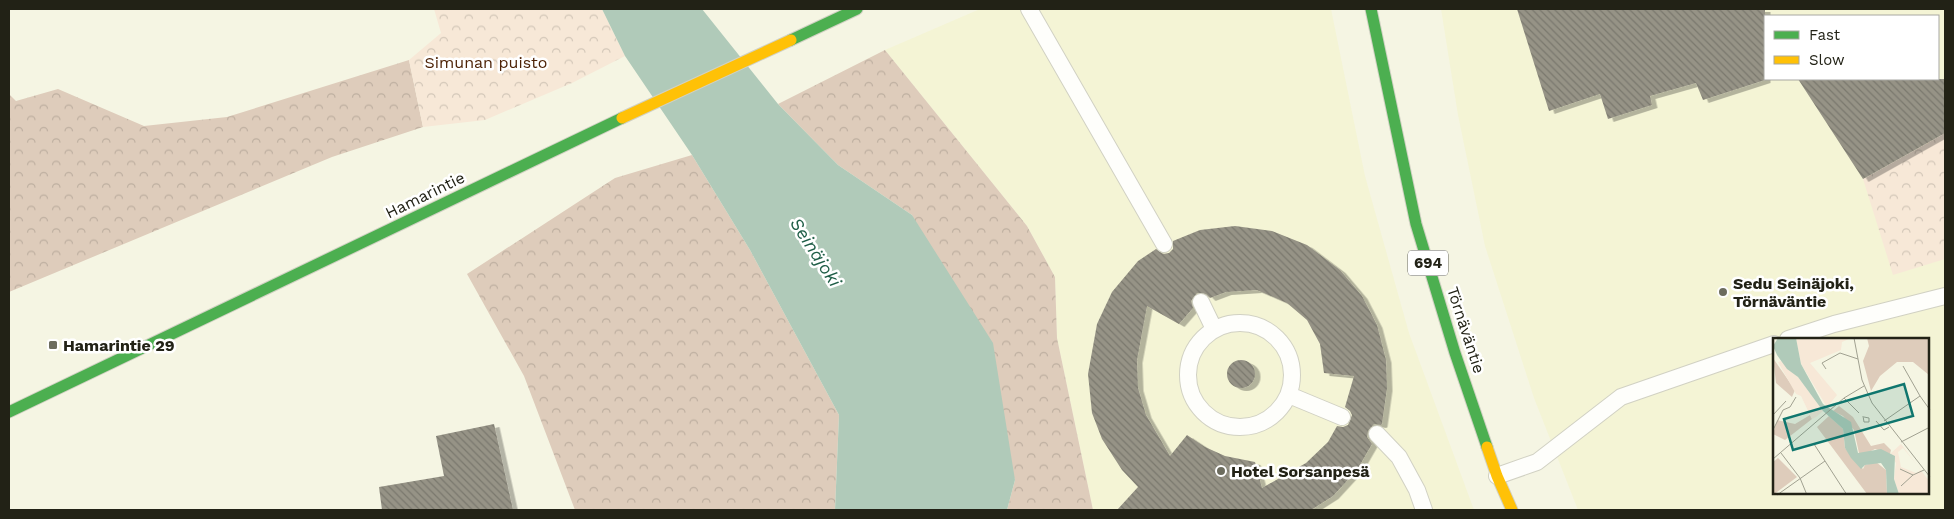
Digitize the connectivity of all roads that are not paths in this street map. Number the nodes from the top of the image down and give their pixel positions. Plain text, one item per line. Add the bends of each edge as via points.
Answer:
1 (1029, 9) edge
2 (1371, 9) edge
3 (854, 10) edge
4 (1164, 244) dead end
5 (1945, 296) edge
6 (1201, 302) dead end
7 (1214, 329) junction
8 (1791, 338) edge
9 (1773, 344) edge
10 (1289, 395) junction
11 (9, 412) edge
12 (1342, 417) dead end
13 (1377, 434) dead end
14 (1497, 476) junction
15 (1424, 510) edge
16 (1512, 510) edge

1 - 4 lane
2 - 14 main road, Törnäväntie / 694 via 1416,224
3 - 11 main road, Hamarintie
5 - 8 lane
6 - 7 lane
7 - 10 lane via 1248,323 1262,327 1277,338 1290,356 1293,374
7 - 10 lane via 1190,356 1187,375 1193,400 1209,419 1226,426 1247,428 1264,422 1280,410
9 - 14 lane via 1621,397 1537,462
10 - 12 lane
13 - 15 lane via 1398,457 1417,490
14 - 16 main road, Törnäväntie / 694

